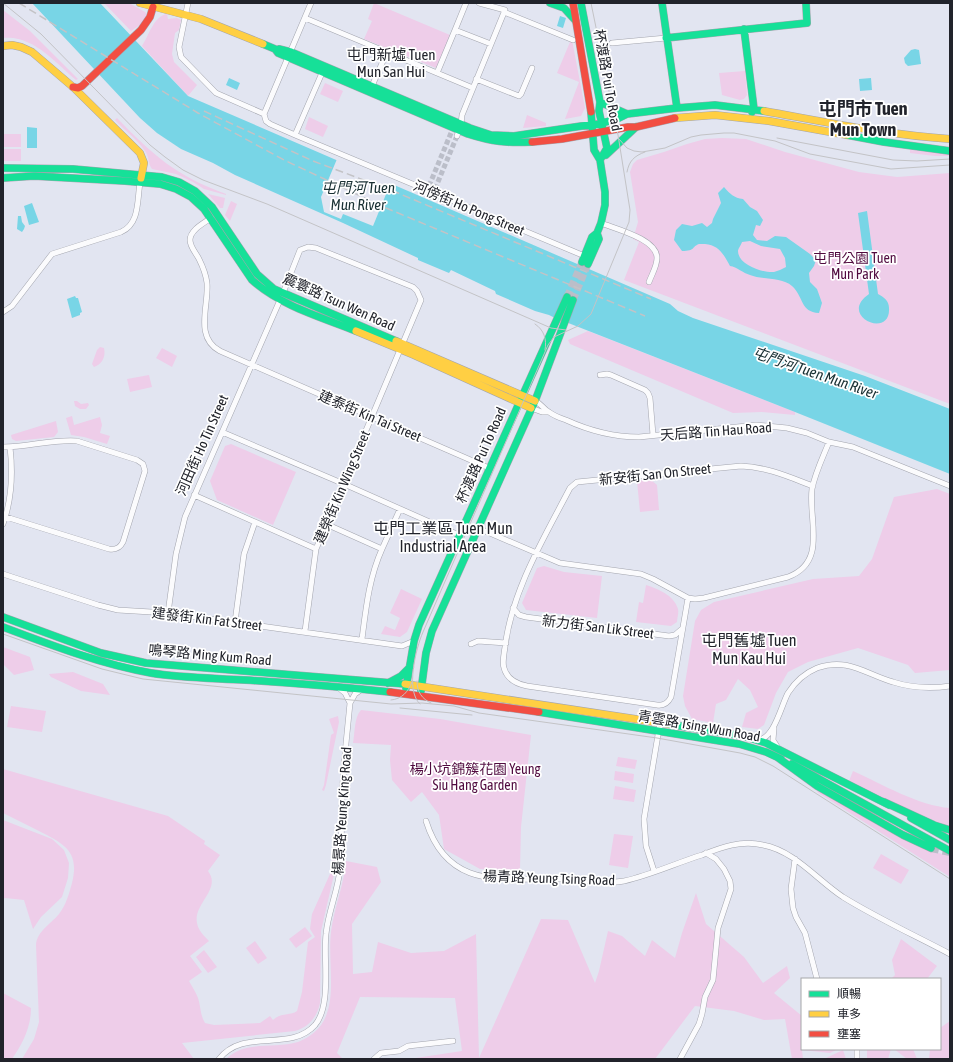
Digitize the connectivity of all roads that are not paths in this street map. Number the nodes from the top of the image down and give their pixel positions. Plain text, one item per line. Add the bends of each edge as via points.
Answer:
1 (140, 3) edge
2 (188, 3) edge
3 (311, 3) edge
4 (466, 3) edge
5 (480, 3) edge
6 (550, 3) edge
7 (573, 3) edge
8 (581, 3) edge
9 (662, 3) edge
10 (806, 3) edge
11 (153, 7) junction
12 (505, 11) junction
13 (186, 14) junction
14 (305, 18) junction
15 (575, 20) junction
16 (744, 29) junction
17 (455, 30) junction
18 (666, 38) junction
19 (573, 40) dead end
20 (612, 43) dead end
21 (491, 44) junction
22 (3, 46) edge
23 (290, 54) junction
24 (383, 60) dead end
25 (532, 68) dead end
26 (322, 73) dead end
27 (437, 73) junction
28 (476, 79) junction
29 (372, 86) junction
30 (73, 87) junction
31 (473, 88) junction
32 (600, 102) junction
33 (676, 108) junction
34 (754, 109) junction
35 (264, 114) junction
36 (627, 114) junction
37 (748, 118) junction
38 (602, 123) junction
39 (591, 124) junction
40 (636, 126) junction
41 (457, 127) junction
42 (604, 132) junction
43 (592, 134) junction
44 (295, 135) junction
45 (950, 139) edge
46 (950, 151) edge
47 (600, 160) junction
48 (3, 168) edge
49 (142, 175) junction
50 (3, 178) edge
51 (140, 182) junction
52 (211, 218) junction
53 (601, 223) junction
54 (586, 260) joint
55 (649, 282) dead end
56 (281, 297) junction
57 (570, 298) tunnel mouth
58 (421, 300) joint
59 (3, 312) edge
60 (560, 323) junction
61 (401, 347) junction
62 (252, 365) junction
63 (600, 375) dead end
64 (522, 394) junction
65 (535, 401) junction
66 (519, 402) junction
67 (531, 408) junction
68 (548, 412) junction
69 (371, 417) junction
70 (222, 432) junction
71 (654, 435) junction
72 (829, 442) junction
73 (3, 447) edge
74 (10, 447) junction
75 (489, 468) junction
76 (344, 484) junction
77 (813, 486) junction
78 (950, 486) edge
79 (194, 495) junction
80 (400, 509) junction
81 (6, 517) junction
82 (255, 522) junction
83 (3, 524) edge
84 (326, 524) junction
85 (478, 528) junction
86 (459, 535) junction
87 (316, 549) junction
88 (382, 549) junction
89 (536, 553) junction
90 (3, 574) edge
91 (688, 598) junction
92 (513, 608) junction
93 (168, 613) junction
94 (3, 617) edge
95 (235, 622) junction
96 (3, 627) edge
97 (683, 627) junction
98 (305, 631) junction
99 (362, 639) junction
100 (414, 641) junction
101 (506, 643) junction
102 (471, 644) dead end
103 (410, 667) junction
104 (388, 683) junction
105 (407, 684) junction
106 (950, 686) edge
107 (339, 687) junction
108 (422, 687) junction
109 (363, 689) junction
110 (405, 694) junction
111 (421, 696) junction
112 (350, 703) junction
113 (660, 723) junction
114 (776, 723) junction
115 (658, 732) junction
116 (756, 739) junction
117 (780, 749) junction
118 (777, 757) junction
119 (884, 802) junction
120 (426, 821) dead end
121 (950, 830) edge
122 (950, 840) edge
123 (931, 848) tunnel mouth
124 (950, 851) edge
125 (706, 853) junction
126 (794, 859) junction
127 (654, 871) junction
128 (950, 954) edge
129 (817, 978) edge
130 (453, 1041) dead end
131 (219, 1059) edge
132 (374, 1059) edge
133 (680, 1059) edge

1 - 11 main road
2 - 13 street
3 - 14 street
4 - 17 street
5 - 12 street
6 - 15 main road via 563,7
7 - 15 main road, 杯渡路 Pui To Road
8 - 32 main road, 杯渡路 Pui To Road
9 - 18 main road
10 - 16 main road via 808,23
11 - 13 main road
11 - 30 main road via 150,17 137,34 80,87
12 - 19 street
12 - 21 street
13 - 23 main road
13 - 35 street via 179,47 181,57 216,93
14 - 23 street
14 - 27 street
15 - 39 main road, 杯渡路 Pui To Road
16 - 18 main road
16 - 34 main road
17 - 21 street
17 - 27 street
18 - 20 street
18 - 33 main road
21 - 28 street
22 - 30 main road via 22,47 32,52
23 - 29 main road
23 - 35 street
23 - 41 main road
24 - 29 street
25 - 28 street via 519,96
26 - 44 street
27 - 31 street
28 - 31 street
29 - 41 main road
30 - 49 main road via 140,153 144,163
31 - 41 street
32 - 36 main road
32 - 38 main road, 杯渡路 Pui To Road
33 - 34 main road via 715,105
33 - 36 main road
34 - 37 main road
34 - 45 main road via 890,133
35 - 44 street, 河傍街 Ho Pong Street via 270,124
36 - 38 main road
37 - 40 main road via 715,115 677,117
37 - 46 main road
38 - 39 main road
38 - 42 main road, 杯渡路 Pui To Road
39 - 41 main road via 506,136
39 - 43 main road, 杯渡路 Pui To Road
40 - 42 main road
40 - 47 main road
41 - 43 main road via 491,142 506,143 538,142
42 - 43 main road
42 - 47 main road, 杯渡路 Pui To Road via 607,148
43 - 47 main road, 杯渡路 Pui To Road via 594,150
44 - 54 street, 河傍街 Ho Pong Street via 428,188
47 - 53 main road, 杯渡路 Pui To Road via 605,192
48 - 49 main road, 震寰路 Tsun Wen Road via 73,169
49 - 51 main road
49 - 56 main road, 震寰路 Tsun Wen Road via 174,180 200,194 216,212 257,274
50 - 51 main road, 震寰路 Tsun Wen Road via 34,176
51 - 52 main road, 震寰路 Tsun Wen Road via 165,185 181,191 200,204
51 - 59 street via 135,219 130,227 55,252 12,306
52 - 56 main road, 震寰路 Tsun Wen Road via 252,280 262,289
52 - 62 street, 建泰街 Kin Tai Street via 193,232 190,240 206,278 205,336 217,350
53 - 54 main road, 杯渡路 Pui To Road via 597,234 599,239
53 - 55 street via 652,245 657,258
56 - 58 street, 河田街 Ho Tin Street via 300,250 308,247 413,288
56 - 61 main road, 震寰路 Tsun Wen Road
56 - 62 street, 河田街 Ho Tin Street
57 - 60 main road, 杯渡路 Pui To Road
58 - 61 street, 建榮街 Kin Wing Street
60 - 64 main road, 杯渡路 Pui To Road
60 - 65 main road, 杯渡路 Pui To Road
61 - 64 main road, 震寰路 Tsun Wen Road
61 - 66 main road, 震寰路 Tsun Wen Road
61 - 69 street, 建榮街 Kin Wing Street
62 - 69 street, 建泰街 Kin Tai Street
62 - 70 street, 河田街 Ho Tin Street
63 - 71 street via 611,375 647,391
64 - 65 main road, 震寰路 Tsun Wen Road
64 - 66 main road, 杯渡路 Pui To Road
65 - 67 main road, 杯渡路 Pui To Road
65 - 68 street, 天后路 Tin Hau Road via 542,404
66 - 67 main road, 震寰路 Tsun Wen Road
66 - 75 main road, 杯渡路 Pui To Road
67 - 68 street, 天后路 Tin Hau Road
67 - 85 main road, 杯渡路 Pui To Road
68 - 71 street, 天后路 Tin Hau Road via 601,434 629,437
69 - 75 street, 建泰街 Kin Tai Street
69 - 76 street, 建榮街 Kin Wing Street
70 - 76 street
70 - 79 street, 河田街 Ho Tin Street
71 - 72 street, 天后路 Tin Hau Road via 766,425 797,430
72 - 77 street
72 - 78 street, 天后路 Tin Hau Road via 853,447
73 - 74 street
74 - 81 street via 12,484
74 - 81 street via 77,441 137,460 143,464 145,472 123,542 116,549
75 - 86 main road, 杯渡路 Pui To Road
76 - 80 street
76 - 84 street, 建榮街 Kin Wing Street
77 - 89 street, 新安街 San On Street via 774,471 741,466 580,481 570,488
77 - 91 street via 813,547 809,560 800,571 788,577 704,598
79 - 82 street
79 - 93 street, 河田街 Ho Tin Street via 179,539
80 - 86 street
80 - 88 street
81 - 83 street
82 - 87 street
82 - 95 street via 244,554
84 - 87 street, 建榮街 Kin Wing Street
84 - 88 street
85 - 89 street
85 - 108 main road, 杯渡路 Pui To Road via 432,630
86 - 100 main road, 杯渡路 Pui To Road
87 - 98 street, 建榮街 Kin Wing Street
88 - 99 street via 369,590
89 - 91 street via 560,563 641,574
89 - 92 street, 新安街 San On Street
90 - 93 street, 建發街 Kin Fat Street via 108,608
91 - 97 street
92 - 97 street, 新力街 San Lik Street via 519,615 526,617 669,636 678,634
92 - 101 street, 新安街 San On Street
93 - 95 street, 建發街 Kin Fat Street
94 - 104 main road, 鳴琴路 Ming Kum Road via 101,653 146,663
95 - 98 street, 建發街 Kin Fat Street
96 - 107 main road, 鳴琴路 Ming Kum Road via 99,662 144,672
97 - 101 street, 新安街 San On Street via 671,697 666,704 660,706 519,684 504,670
98 - 99 street, 建發街 Kin Fat Street
99 - 100 street, 建發街 Kin Fat Street via 402,646
100 - 103 main road, 杯渡路 Pui To Road
101 - 102 street
103 - 104 main road
103 - 105 main road, 杯渡路 Pui To Road
104 - 105 main road, 鳴琴路 Ming Kum Road
105 - 108 main road, 鳴琴路 Ming Kum Road
105 - 110 main road, 杯渡路 Pui To Road
106 - 114 street via 910,687 850,665 824,666 808,672 796,683 786,697
107 - 109 main road, 鳴琴路 Ming Kum Road
107 - 112 street
108 - 111 main road, 杯渡路 Pui To Road
108 - 113 main road, 青雲路 Tsing Wun Road
109 - 110 main road, 鳴琴路 Ming Kum Road
109 - 112 street via 355,694
110 - 111 main road, 鳴琴路 Ming Kum Road
111 - 115 main road, 青雲路 Tsing Wun Road
112 - 131 street, 楊景路 Yeung King Road via 342,787 340,871 326,932 323,1010 314,1026 301,1035 241,1043 226,1051
113 - 115 street
113 - 116 main road, 青雲路 Tsing Wun Road
114 - 116 street via 766,737
114 - 117 street via 773,740
115 - 118 main road, 青雲路 Tsing Wun Road via 739,744
115 - 127 street via 644,819 646,846
116 - 117 main road, 青雲路 Tsing Wun Road
117 - 119 main road, 青雲路 Tsing Wun Road
118 - 123 main road via 817,786 910,839
118 - 124 main road, 青雲路 Tsing Wun Road
119 - 121 main road
119 - 122 main road, 青雲路 Tsing Wun Road
120 - 127 street, 楊青路 Yeung Tsing Road via 434,841 446,858 463,870 483,878 614,882
125 - 126 street, 楊青路 Yeung Tsing Road via 737,844 754,843 778,849
125 - 127 street, 楊青路 Yeung Tsing Road
125 - 133 street via 716,859 724,869 730,878 731,888 718,928 713,980 705,997 699,1024
126 - 128 street, 楊青路 Yeung Tsing Road via 851,901
126 - 129 street via 791,889 793,908 805,933
130 - 132 street via 408,1046 399,1051 381,1053

